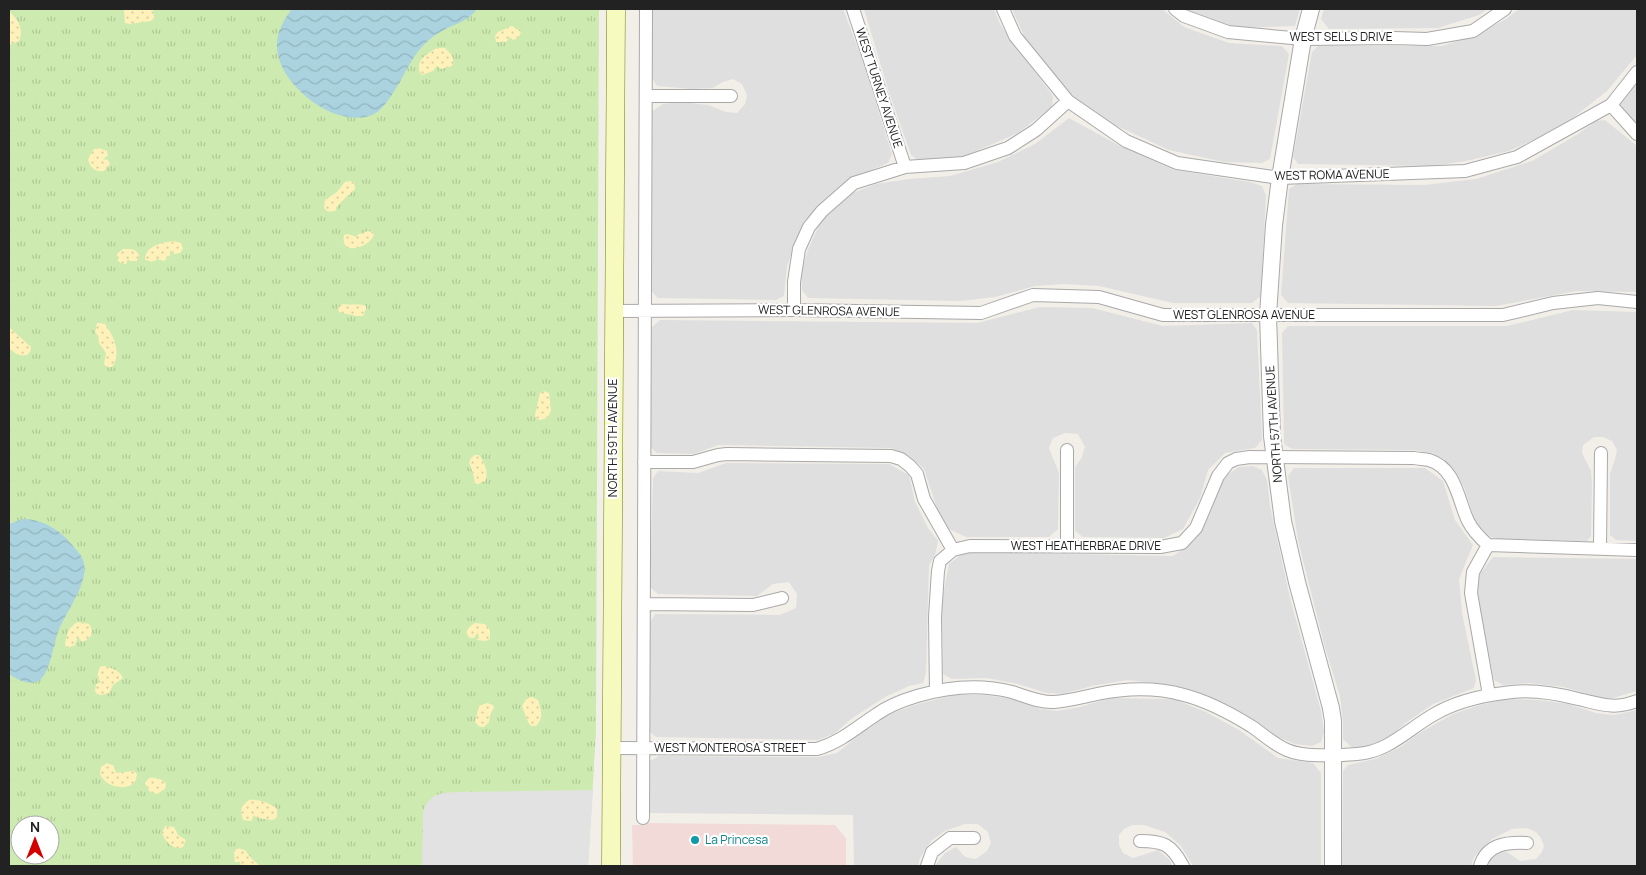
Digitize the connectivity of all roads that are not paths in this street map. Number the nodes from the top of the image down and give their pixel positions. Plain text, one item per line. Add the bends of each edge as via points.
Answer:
1 (616, 9) edge
2 (646, 9) edge
3 (853, 9) edge
4 (1003, 9) edge
5 (1175, 9) edge
6 (1312, 9) edge
7 (1505, 9) edge
8 (1303, 39) junction
9 (1637, 72) edge
10 (646, 96) junction
11 (731, 96) dead end
12 (1068, 101) junction
13 (1610, 104) junction
14 (1637, 134) edge
15 (905, 167) junction
16 (1280, 178) junction
17 (1637, 302) edge
18 (794, 310) junction
19 (614, 311) junction
20 (645, 311) junction
21 (1268, 315) junction
22 (1067, 450) dead end
23 (1601, 453) dead end
24 (1275, 458) junction
25 (644, 462) junction
26 (1488, 545) junction
27 (1067, 547) junction
28 (953, 550) junction
29 (1600, 550) junction
30 (1637, 550) edge
31 (782, 598) dead end
32 (644, 604) junction
33 (936, 691) junction
34 (1489, 695) junction
35 (1637, 701) edge
36 (612, 748) junction
37 (643, 748) junction
38 (1333, 755) junction
39 (643, 818) dead end
40 (974, 838) dead end
41 (1140, 841) dead end
42 (1527, 843) dead end
43 (611, 866) edge
44 (927, 866) edge
45 (1183, 866) edge
46 (1333, 866) edge
47 (1480, 866) edge

1 - 19 main road, NORTH 59TH AVENUE
2 - 10 street
3 - 15 street, WEST TURNEY AVENUE
4 - 12 street, WEST ROMA AVENUE via 1015,36
5 - 8 street, WEST SELLS DRIVE via 1184,16 1228,32
6 - 8 street, NORTH 57TH AVENUE
7 - 8 street, WEST SELLS DRIVE via 1473,30 1427,39
8 - 16 street, NORTH 57TH AVENUE
9 - 13 street, WEST ROMA AVENUE
10 - 11 street
10 - 20 street
12 - 15 street via 1036,130 1008,148 964,163
12 - 16 street, WEST ROMA AVENUE via 1126,141 1177,163
13 - 14 street
13 - 16 street, WEST ROMA AVENUE via 1517,157 1465,171
15 - 18 street via 854,183 809,227 799,250
16 - 21 street, NORTH 57TH AVENUE
17 - 21 street, WEST GLENROSA AVENUE via 1598,298 1504,315
18 - 20 street, WEST GLENROSA AVENUE
18 - 21 street, WEST GLENROSA AVENUE via 981,313 1034,295 1099,297 1163,315
19 - 20 street, WEST GLENROSA AVENUE
19 - 36 main road, NORTH 59TH AVENUE
20 - 25 street
21 - 24 street, NORTH 57TH AVENUE
22 - 27 street
23 - 29 street
24 - 26 street, WEST HEATHERBRAE DRIVE via 1430,460 1452,478 1468,522
24 - 27 street, WEST HEATHERBRAE DRIVE via 1250,458 1228,463 1218,476 1196,528 1182,543 1160,547
24 - 38 street, NORTH 57TH AVENUE via 1283,521 1332,708
25 - 28 street via 693,462 728,454 891,456 901,459 917,474 924,499
25 - 32 street
26 - 29 street
26 - 34 street via 1473,572 1471,593
27 - 28 street, WEST HEATHERBRAE DRIVE via 970,546
28 - 33 street via 940,560 938,571
29 - 30 street
31 - 32 street via 753,605
32 - 37 street
33 - 37 street, WEST MONTEROSA STREET via 879,712 832,744 817,748
33 - 38 street, WEST MONTEROSA STREET via 990,688 1051,703 1116,690 1163,690 1185,695 1229,713 1288,751
34 - 35 street, WEST MONTEROSA STREET via 1554,694 1602,706
34 - 38 street, WEST MONTEROSA STREET via 1435,714 1387,747 1372,752
36 - 37 street, WEST MONTEROSA STREET
36 - 43 main road, NORTH 59TH AVENUE
37 - 39 street
38 - 46 street, NORTH 57TH AVENUE
40 - 44 street via 950,838 932,852
41 - 45 street via 1159,841 1171,849
42 - 47 street via 1510,842 1496,846

